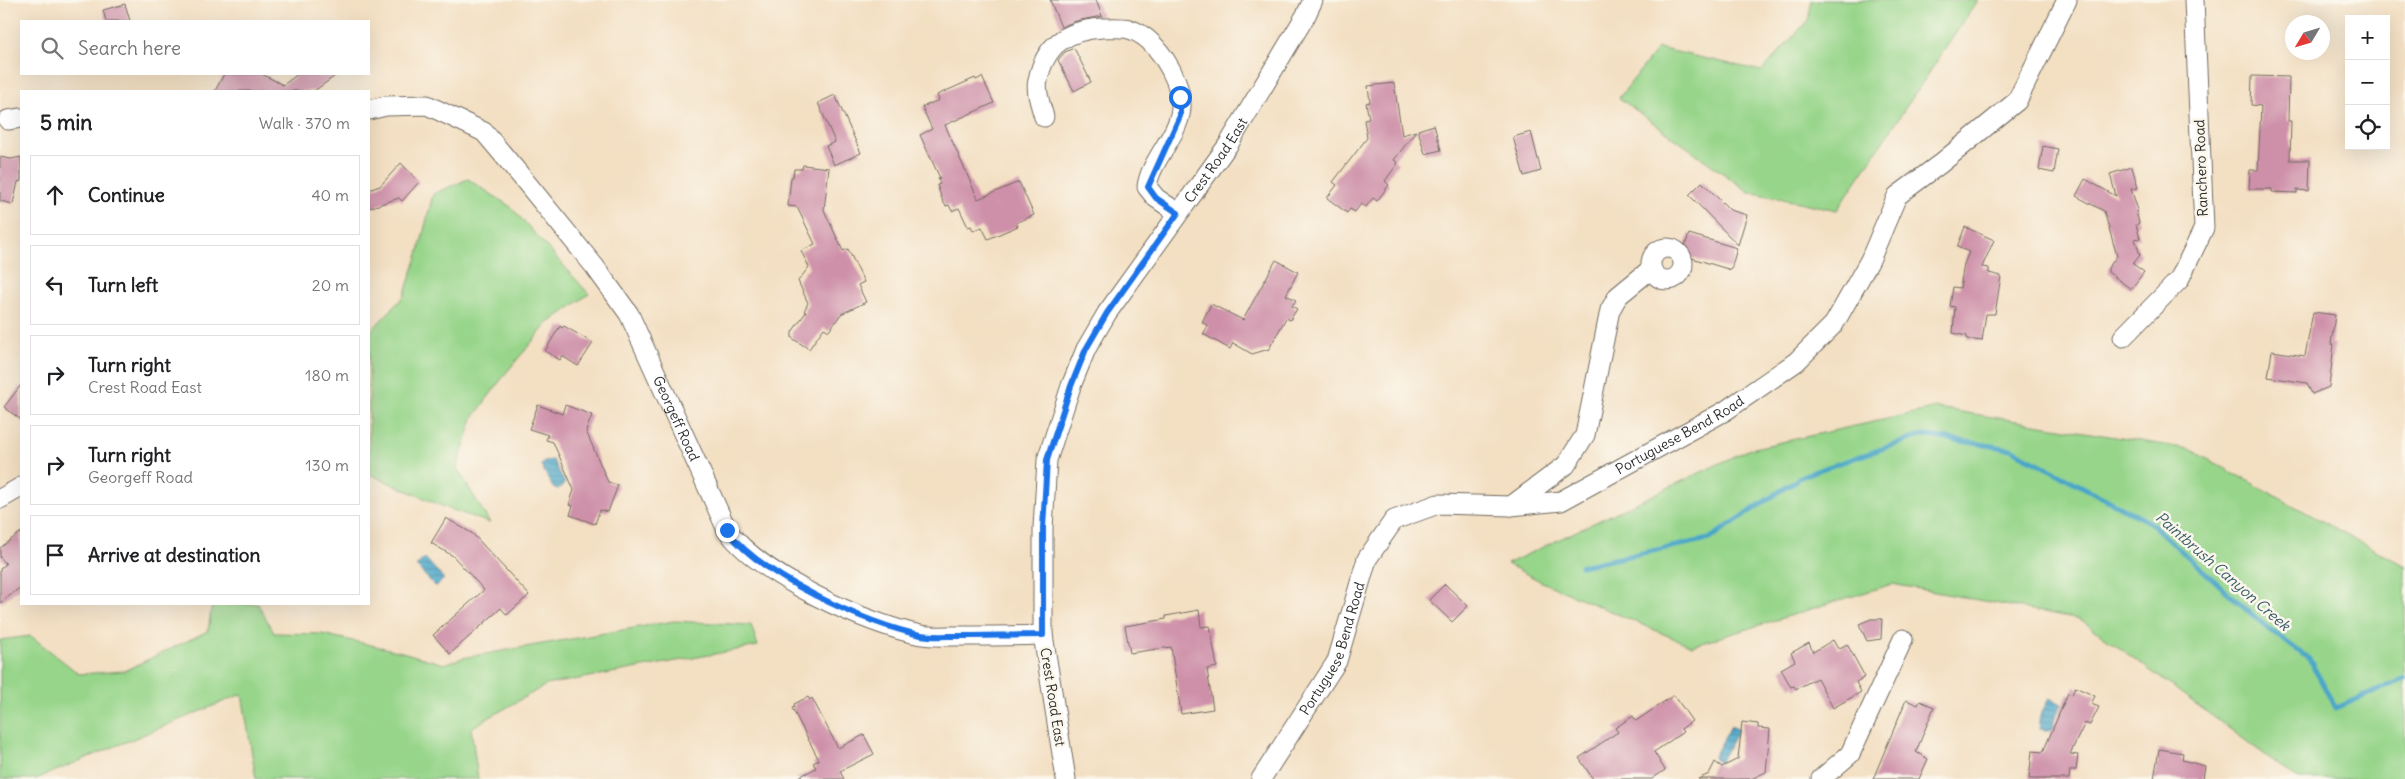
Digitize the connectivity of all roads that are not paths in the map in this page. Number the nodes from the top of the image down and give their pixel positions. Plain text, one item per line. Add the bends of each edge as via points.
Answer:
1 (1313, 0) edge
2 (2067, 0) edge
3 (2194, 0) edge
4 (370, 110) edge
5 (1044, 117) dead end
6 (1178, 213) junction
7 (1651, 269) dead end
8 (2122, 337) dead end
9 (20, 488) edge
10 (0, 499) edge
11 (1510, 506) junction
12 (1043, 635) junction
13 (1903, 638) dead end
14 (1066, 779) edge
15 (1261, 779) edge
16 (1821, 779) edge

1 - 6 street, Crest Road East via 1228,145
2 - 11 street, Portuguese Bend Road via 2017,101 1897,196 1870,260 1834,324 1796,362 1725,411 1562,501
3 - 8 street, Ranchero Road via 2204,228 2179,280
4 - 12 street, Georgeff Road via 427,105 484,132 595,267 628,314 727,530 736,543 772,570 871,620 922,635
5 - 6 street via 1038,80 1051,49 1058,42 1085,29 1129,29 1140,34 1166,63 1180,97 1180,116 1148,187 1156,198
6 - 12 street, Crest Road East via 1107,313 1086,349 1047,460
7 - 11 street via 1618,296 1610,310 1585,435 1577,449 1566,465
9 - 10 street
11 - 15 street, Portuguese Bend Road via 1438,504 1394,520 1367,559 1337,661
12 - 14 street, Crest Road East
13 - 16 street via 1850,754

